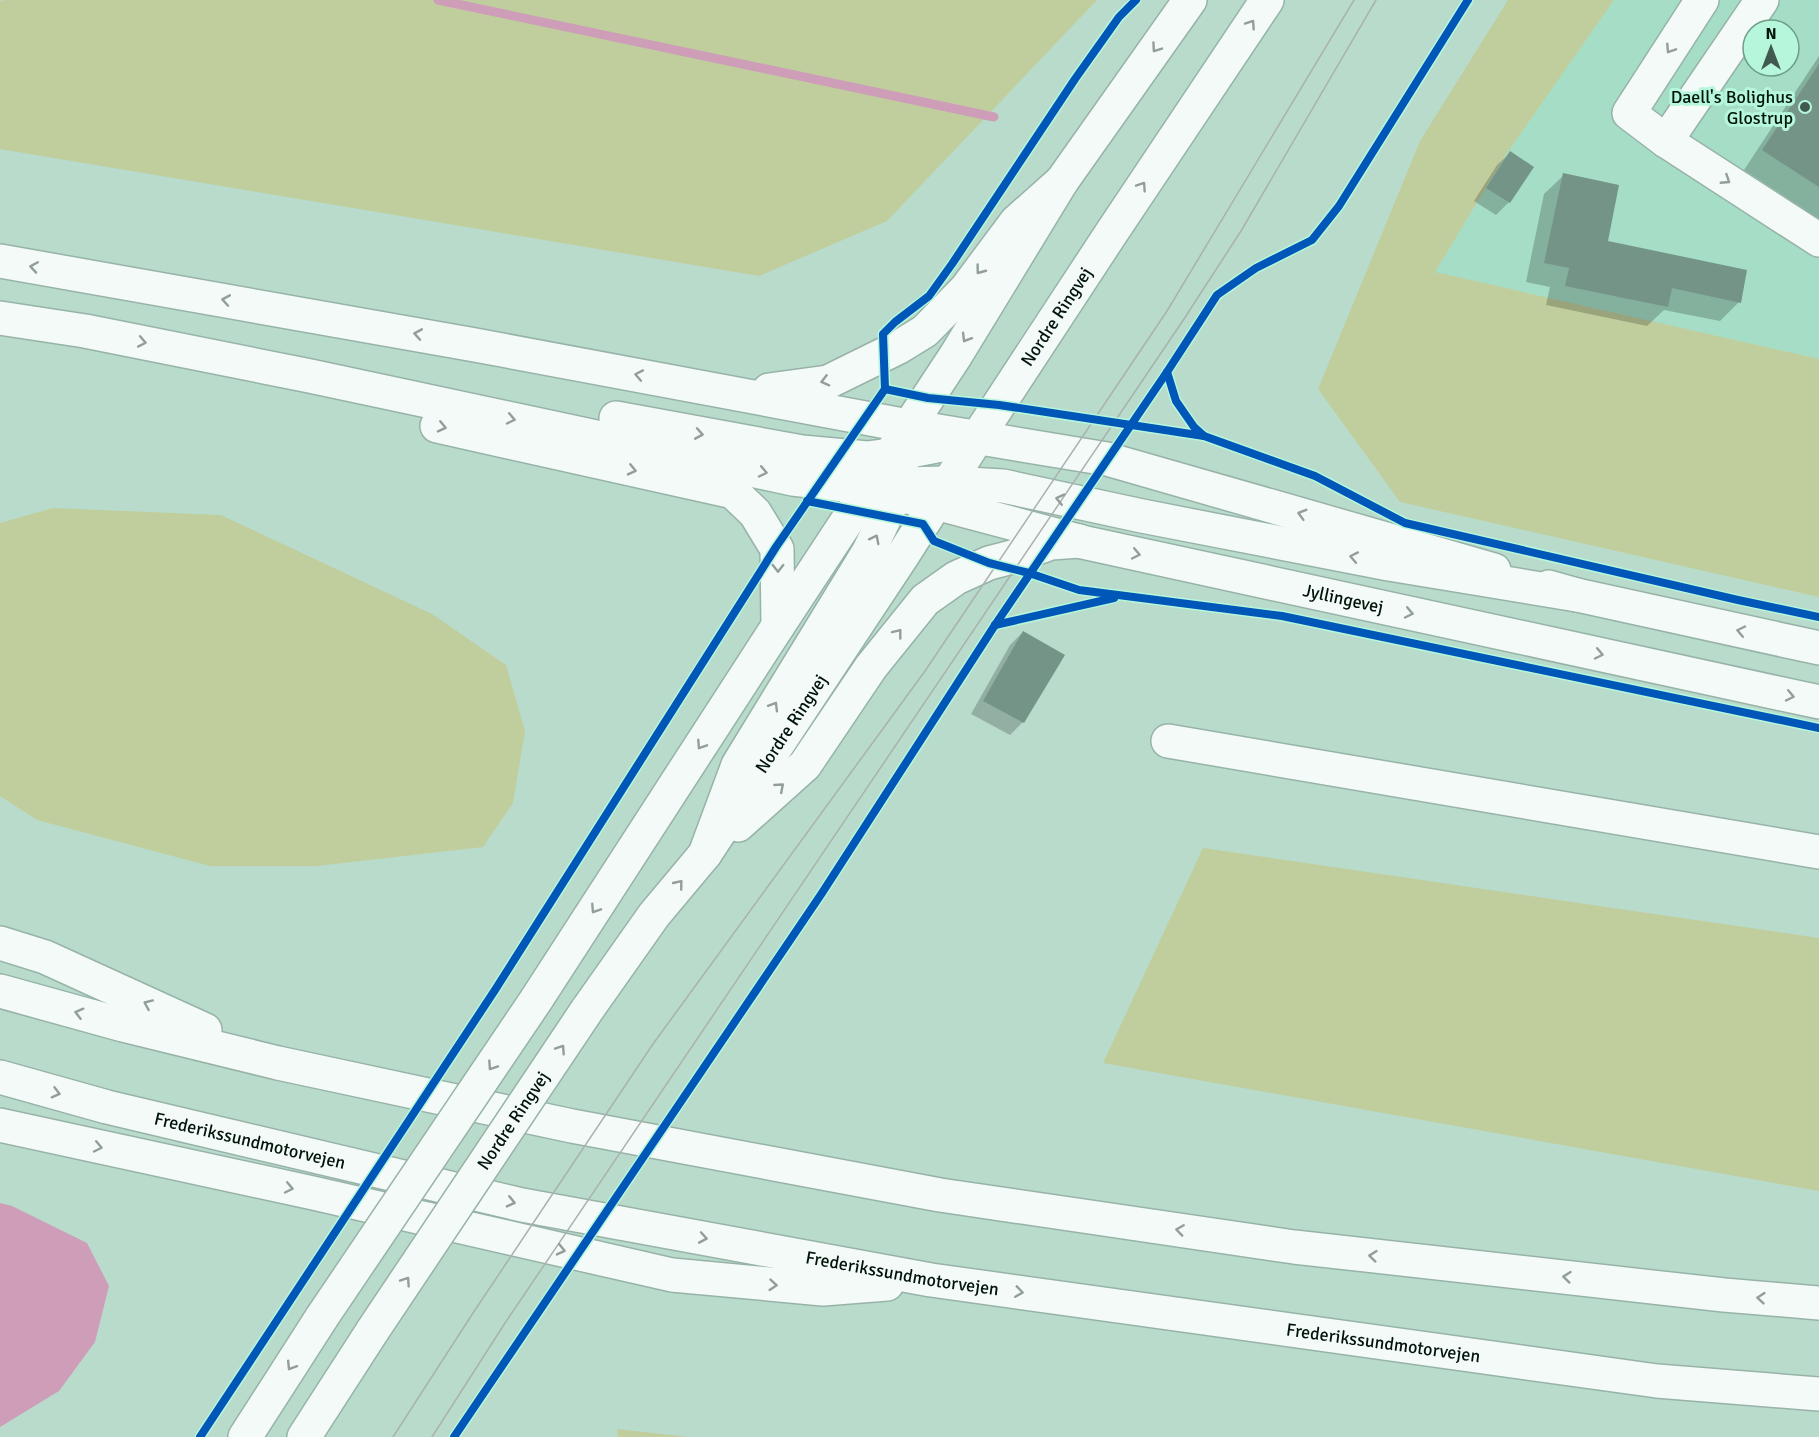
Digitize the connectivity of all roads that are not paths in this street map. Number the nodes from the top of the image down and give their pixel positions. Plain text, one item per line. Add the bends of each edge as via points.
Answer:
1 (1190, 0) edge
2 (1267, 0) edge
3 (1702, 0) edge
4 (1762, 0) edge
5 (1666, 141) junction
6 (1062, 181) junction
7 (1819, 240) edge
8 (0, 261) edge
9 (0, 318) edge
10 (310, 376) junction
11 (738, 394) junction
12 (977, 438) junction
13 (894, 467) junction
14 (943, 493) junction
15 (1079, 541) junction
16 (1577, 595) junction
17 (778, 626) junction
18 (1819, 648) edge
19 (1819, 702) edge
20 (1168, 741) dead end
21 (1819, 852) edge
22 (705, 854) junction
23 (0, 943) edge
24 (0, 991) edge
25 (278, 1063) junction
26 (0, 1077) edge
27 (0, 1125) edge
28 (931, 1280) junction
29 (1819, 1303) edge
30 (1819, 1394) edge
31 (245, 1437) edge
32 (304, 1437) edge

1 -> 6 main road
12 -> 2 main road, Nordre Ringvej
3 -> 5 main road via 1629,113
4 - 5 main road
5 -> 7 main road
6 -> 11 main road via 1016,222 966,289 925,331 828,382
6 -> 13 main road via 956,355
11 -> 8 main road
9 -> 10 main road
10 -> 13 main road via 793,479
10 -> 17 main road via 411,420 733,492 755,513 777,549
11 - 13 main road
12 - 13 main road
12 - 14 main road, Nordre Ringvej
16 -> 12 main road via 1107,459
13 - 14 main road, Jyllingevej
13 - 17 main road
22 -> 13 main road via 738,765 869,551
14 - 15 main road, Jyllingevej
16 -> 14 main road via 1377,561 1003,486
14 - 22 main road, Nordre Ringvej
15 -> 19 main road, Jyllingevej
22 -> 15 main road via 805,765 871,667 925,600 956,578 989,562 1050,543
18 -> 16 main road
17 -> 31 main road, bridge via 536,1000
20 - 21 main road
32 -> 22 main road, Nordre Ringvej, bridge via 587,1010 654,915
25 -> 23 main road via 45,957
25 -> 24 main road
29 -> 25 main road via 1294,1247 940,1195 572,1126
26 -> 28 main road, Frederikssundmotorvejen via 107,1107 522,1205
27 -> 28 main road via 672,1275 823,1289
28 -> 30 main road, Frederikssundmotorvejen via 1657,1381

